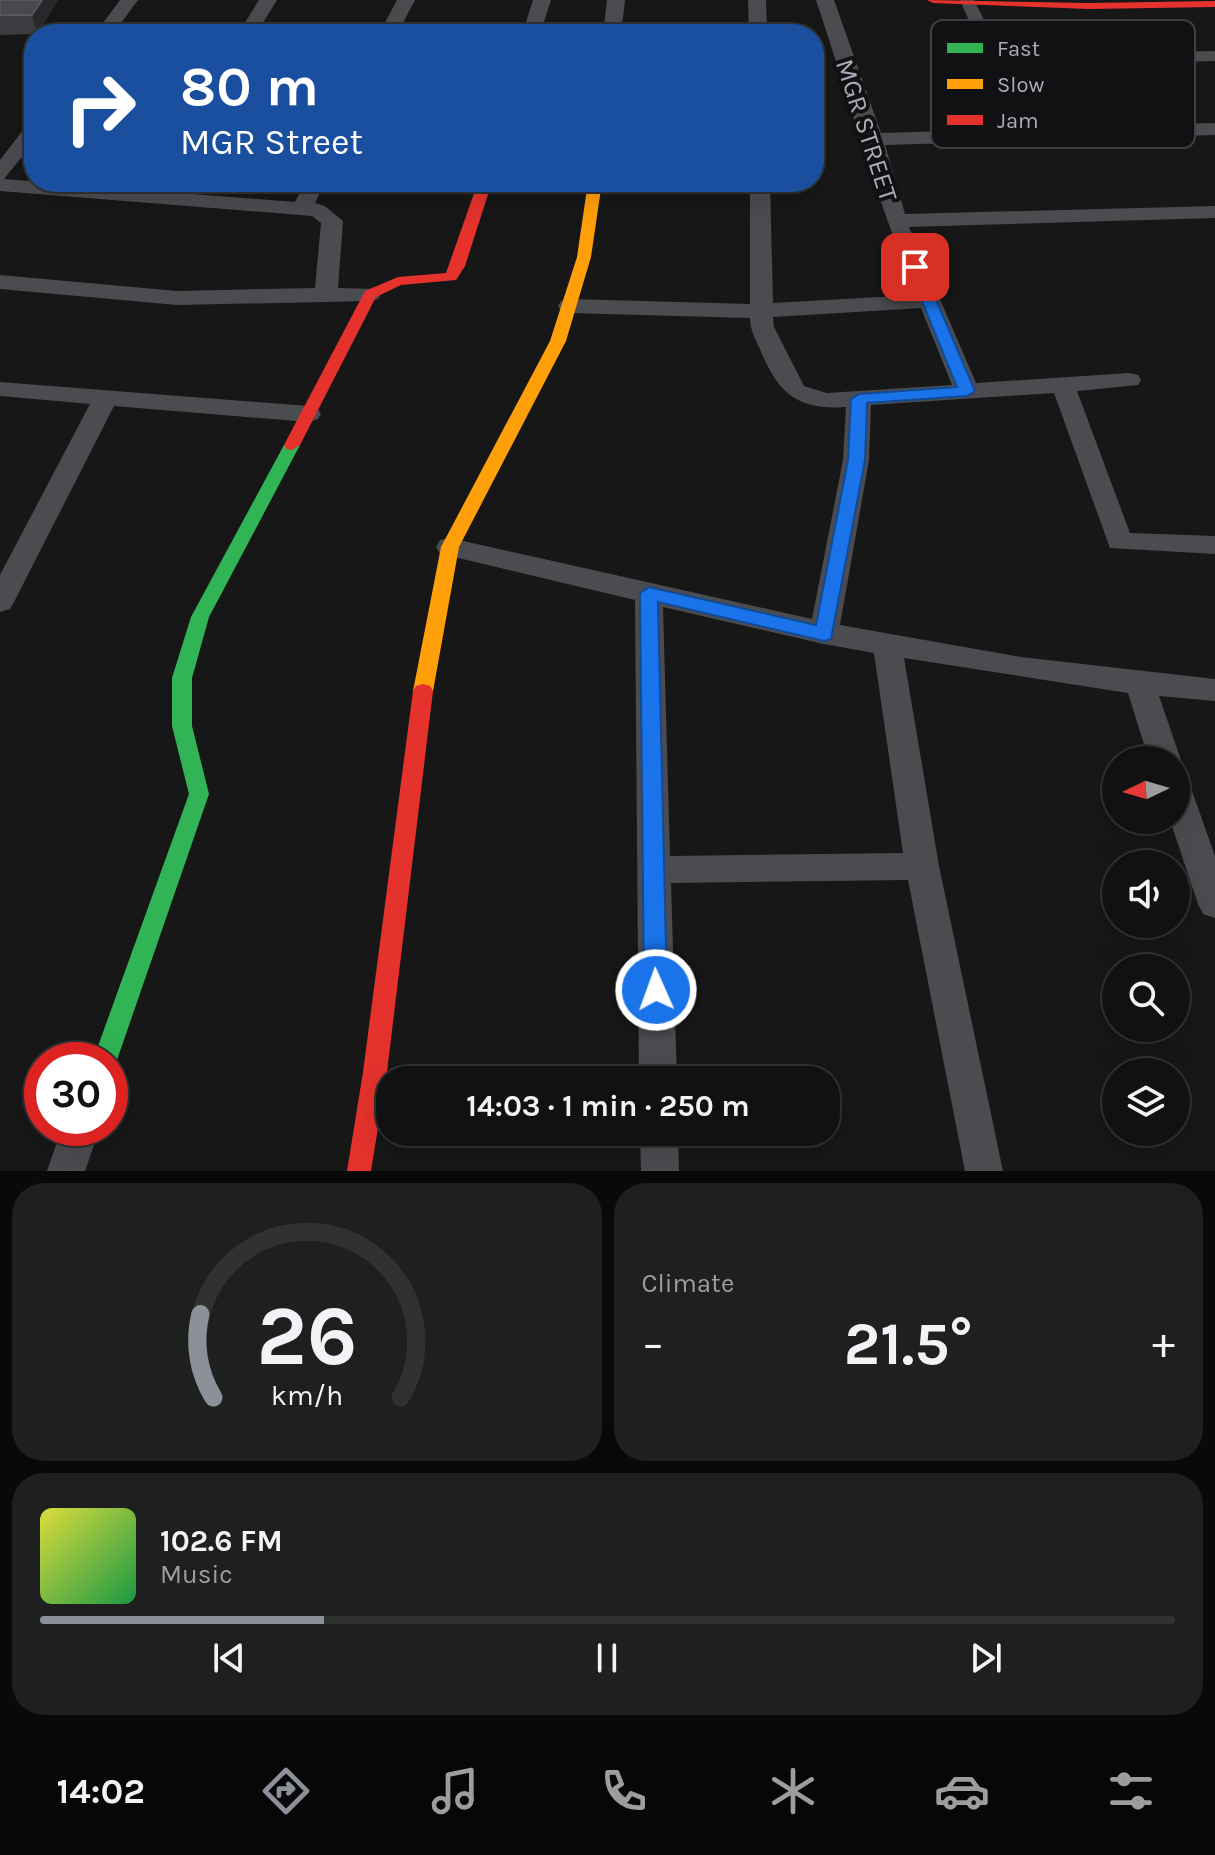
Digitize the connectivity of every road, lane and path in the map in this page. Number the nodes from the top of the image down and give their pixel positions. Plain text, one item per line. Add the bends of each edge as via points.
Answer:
1 (129, 0) edge
2 (268, 0) edge
3 (406, 0) edge
4 (542, 0) edge
5 (616, 0) edge
6 (757, 0) edge
7 (825, 0) edge
8 (933, 0) edge
9 (967, 2) junction
10 (1181, 2) edge
11 (1087, 3) edge
12 (1215, 4) edge
13 (975, 20) edge
14 (111, 24) edge
15 (253, 24) edge
16 (393, 24) edge
17 (534, 24) edge
18 (613, 24) edge
19 (758, 24) edge
20 (1215, 56) edge
21 (1195, 57) edge
22 (1215, 129) edge
23 (1195, 130) edge
24 (931, 138) edge
25 (873, 139) junction
26 (24, 142) edge
27 (0, 174) edge
28 (0, 185) edge
29 (24, 187) edge
30 (88, 192) edge
31 (310, 192) edge
32 (482, 192) edge
33 (594, 192) edge
34 (760, 192) edge
35 (302, 209) junction
36 (1215, 212) edge
37 (896, 221) junction
38 (0, 282) edge
39 (370, 294) junction
40 (326, 296) junction
41 (928, 301) junction
42 (569, 306) junction
43 (761, 311) junction
44 (1129, 380) dead end
45 (1063, 385) junction
46 (0, 389) edge
47 (967, 391) junction
48 (106, 397) junction
49 (859, 399) junction
50 (309, 414) junction
51 (1215, 545) edge
52 (450, 547) junction
53 (649, 593) junction
54 (0, 602) edge
55 (824, 634) junction
56 (888, 647) junction
57 (1140, 685) junction
58 (1215, 690) edge
59 (1160, 746) edge
60 (1190, 832) edge
61 (922, 866) junction
62 (653, 870) junction
63 (1215, 904) edge
64 (111, 1042) edge
65 (658, 1066) edge
66 (75, 1146) edge
67 (659, 1146) edge
68 (66, 1171) edge
69 (359, 1171) edge
70 (660, 1171) edge
71 (984, 1171) edge

1 - 14 street
2 - 15 street
3 - 16 street
4 - 17 street
5 - 18 street
6 - 19 street
7 - 25 street, MGR STREET
8 - 9 street
9 - 11 street
9 - 13 street
10 - 11 street
10 - 12 street
20 - 21 street
22 - 23 street
24 - 25 street
25 - 37 street, MGR STREET
26 - 27 street
28 - 29 street
30 - 35 street
31 - 35 street
32 - 39 street via 451,277 398,281
33 - 42 street via 584,257
34 - 43 street
35 - 40 street via 318,210 332,221
36 - 37 street
37 - 41 street, MGR STREET
38 - 40 street via 177,298
39 - 40 street
39 - 50 street
41 - 43 street
41 - 47 street, MGR STREET
42 - 43 street
42 - 52 street via 558,341
43 - 49 street via 762,327 795,391 825,401
44 - 45 street
45 - 47 street
45 - 51 street via 1120,542
46 - 48 street
47 - 49 street
48 - 50 street
48 - 54 street
49 - 55 street via 856,460
50 - 64 street via 200,617 182,678 182,726 199,794
52 - 53 street
52 - 69 street via 424,682
53 - 55 street
53 - 62 street
55 - 56 street
56 - 57 street
56 - 61 street
57 - 58 street
57 - 59 street
60 - 63 street
61 - 62 street
61 - 71 street
62 - 65 street
66 - 68 street
67 - 70 street

